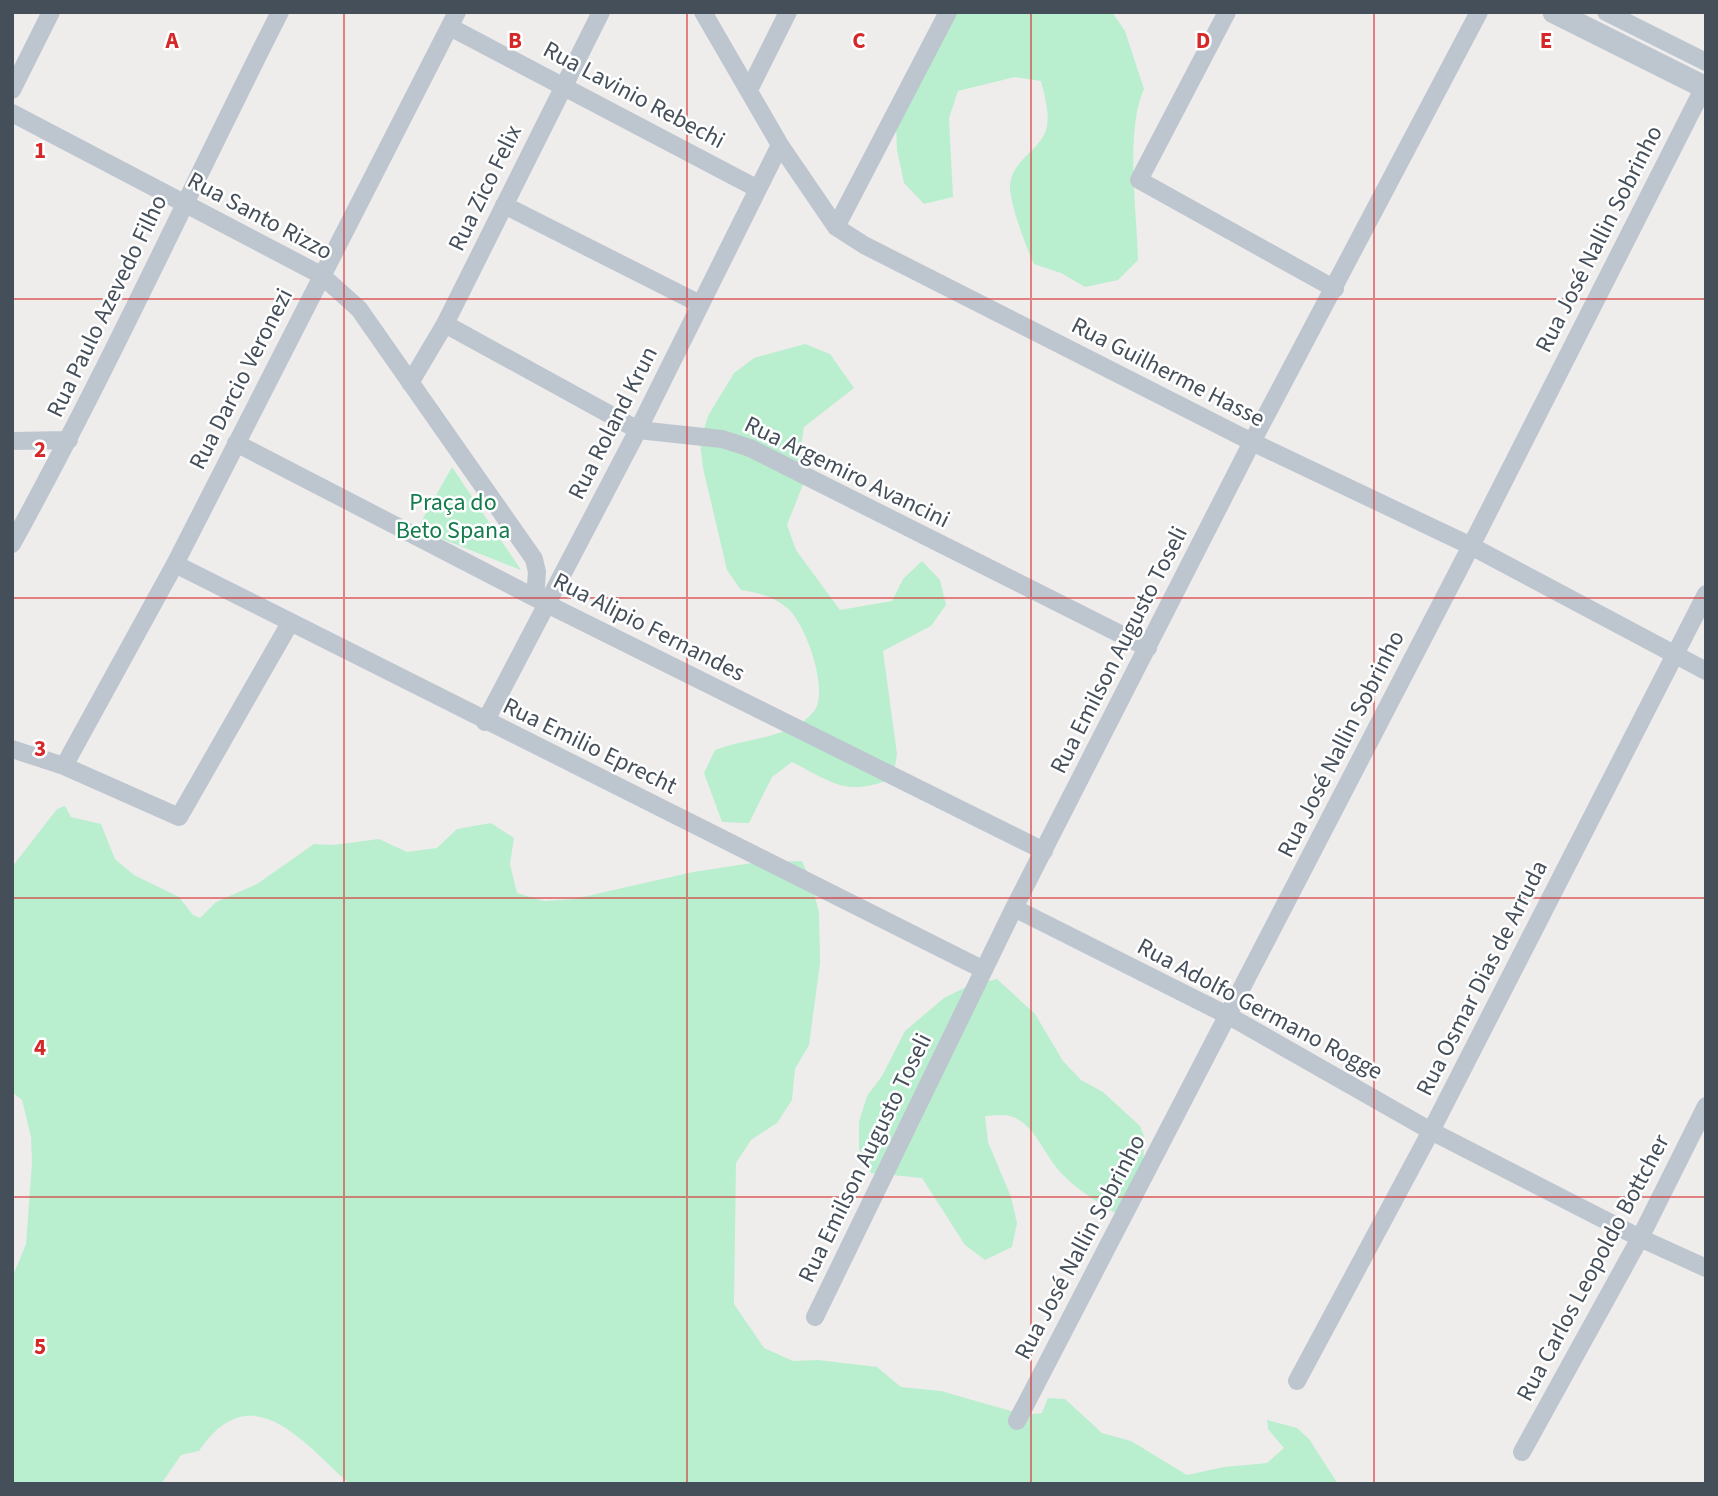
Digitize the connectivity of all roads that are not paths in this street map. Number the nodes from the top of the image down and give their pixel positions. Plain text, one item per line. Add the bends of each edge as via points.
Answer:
1 (51, 12) edge
2 (280, 12) edge
3 (601, 12) edge
4 (703, 12) edge
5 (788, 12) edge
6 (948, 12) edge
7 (1227, 12) edge
8 (1479, 12) edge
9 (1554, 12) edge
10 (1605, 12) edge
11 (454, 20) edge
12 (1706, 62) edge
13 (564, 85) junction
14 (1705, 87) edge
15 (12, 89) edge
16 (749, 90) junction
17 (12, 113) edge
18 (779, 145) junction
19 (758, 189) junction
20 (183, 202) junction
21 (504, 205) junction
22 (836, 227) junction
23 (321, 275) junction
24 (1335, 289) junction
25 (700, 304) junction
26 (445, 324) junction
27 (410, 383) junction
28 (638, 430) junction
29 (69, 440) junction
30 (12, 441) edge
31 (1252, 442) junction
32 (236, 443) junction
33 (12, 544) edge
34 (1471, 546) junction
35 (174, 564) junction
36 (1706, 594) edge
37 (541, 601) junction
38 (290, 623) junction
39 (1148, 648) junction
40 (1675, 654) junction
41 (1706, 671) edge
42 (485, 722) junction
43 (12, 750) edge
44 (64, 766) junction
45 (1044, 851) junction
46 (1014, 908) junction
47 (984, 970) junction
48 (1228, 1016) junction
49 (1706, 1106) edge
50 (1431, 1131) junction
51 (1640, 1238) junction
52 (1706, 1268) edge
53 (814, 1317) dead end
54 (1297, 1381) dead end
55 (1017, 1421) dead end
56 (1522, 1452) dead end

1 - 15 street
2 - 20 street, Rua Paulo Azevedo Filho
3 - 13 street, Rua Zico Felix
4 - 16 street, Rua Guilherme Hasse
5 - 16 street
6 - 22 street
7 - 24 street via 1139,180
8 - 24 street, Rua Emilson Augusto Toseli
9 - 14 street
10 - 12 street
11 - 13 street, Rua Lavinio Rebechi
11 - 23 street, Rua Darcio Veronezi
13 - 19 street, Rua Lavinio Rebechi
13 - 21 street, Rua Zico Felix
14 - 34 street, Rua José Nallin Sobrinho
16 - 18 street, Rua Guilherme Hasse
17 - 20 street, Rua Santo Rizzo
18 - 19 street, Rua Roland Krun
18 - 22 street, Rua Guilherme Hasse
19 - 25 street, Rua Roland Krun
20 - 23 street, Rua Santo Rizzo
20 - 29 street, Rua Paulo Azevedo Filho
21 - 25 street
21 - 26 street, Rua Zico Felix
22 - 31 street, Rua Guilherme Hasse
23 - 27 street, Rua Santo Rizzo via 359,309
23 - 32 street, Rua Darcio Veronezi
24 - 31 street, Rua Emilson Augusto Toseli
25 - 28 street, Rua Roland Krun
26 - 27 street, Rua Zico Felix
26 - 28 street, Rua Argemiro Avancini
27 - 37 street, Rua Santo Rizzo via 534,559
28 - 37 street, Rua Roland Krun
28 - 39 street, Rua Argemiro Avancini via 722,439 750,448
29 - 30 street
29 - 33 street, Rua Paulo Azevedo Filho
31 - 34 street, Rua Guilherme Hasse
31 - 39 street, Rua Emilson Augusto Toseli
32 - 35 street, Rua Darcio Veronezi
32 - 37 street, Rua Alipio Fernandes
34 - 40 street, Rua Guilherme Hasse
34 - 48 street, Rua José Nallin Sobrinho
35 - 38 street, Rua Emilio Eprecht
35 - 44 street, Rua Darcio Veronezi
36 - 40 street, Rua Osmar Dias de Arruda
37 - 42 street, Rua Roland Krun
37 - 45 street, Rua Alipio Fernandes
38 - 42 street, Rua Emilio Eprecht
38 - 44 street via 179,817
39 - 45 street, Rua Emilson Augusto Toseli
40 - 41 street, Rua Guilherme Hasse
40 - 50 street, Rua Osmar Dias de Arruda
42 - 47 street, Rua Emilio Eprecht
43 - 44 street
45 - 46 street, Rua Emilson Augusto Toseli
46 - 47 street, Rua Emilson Augusto Toseli
46 - 48 street, Rua Adolfo Germano Rogge
47 - 53 street, Rua Emilson Augusto Toseli
48 - 50 street, Rua Adolfo Germano Rogge
48 - 55 street, Rua José Nallin Sobrinho
49 - 51 street, Rua Carlos Leopoldo Bottcher
50 - 51 street, Rua Adolfo Germano Rogge
50 - 54 street, Rua Osmar Dias de Arruda
51 - 52 street, Rua Adolfo Germano Rogge
51 - 56 street, Rua Carlos Leopoldo Bottcher

